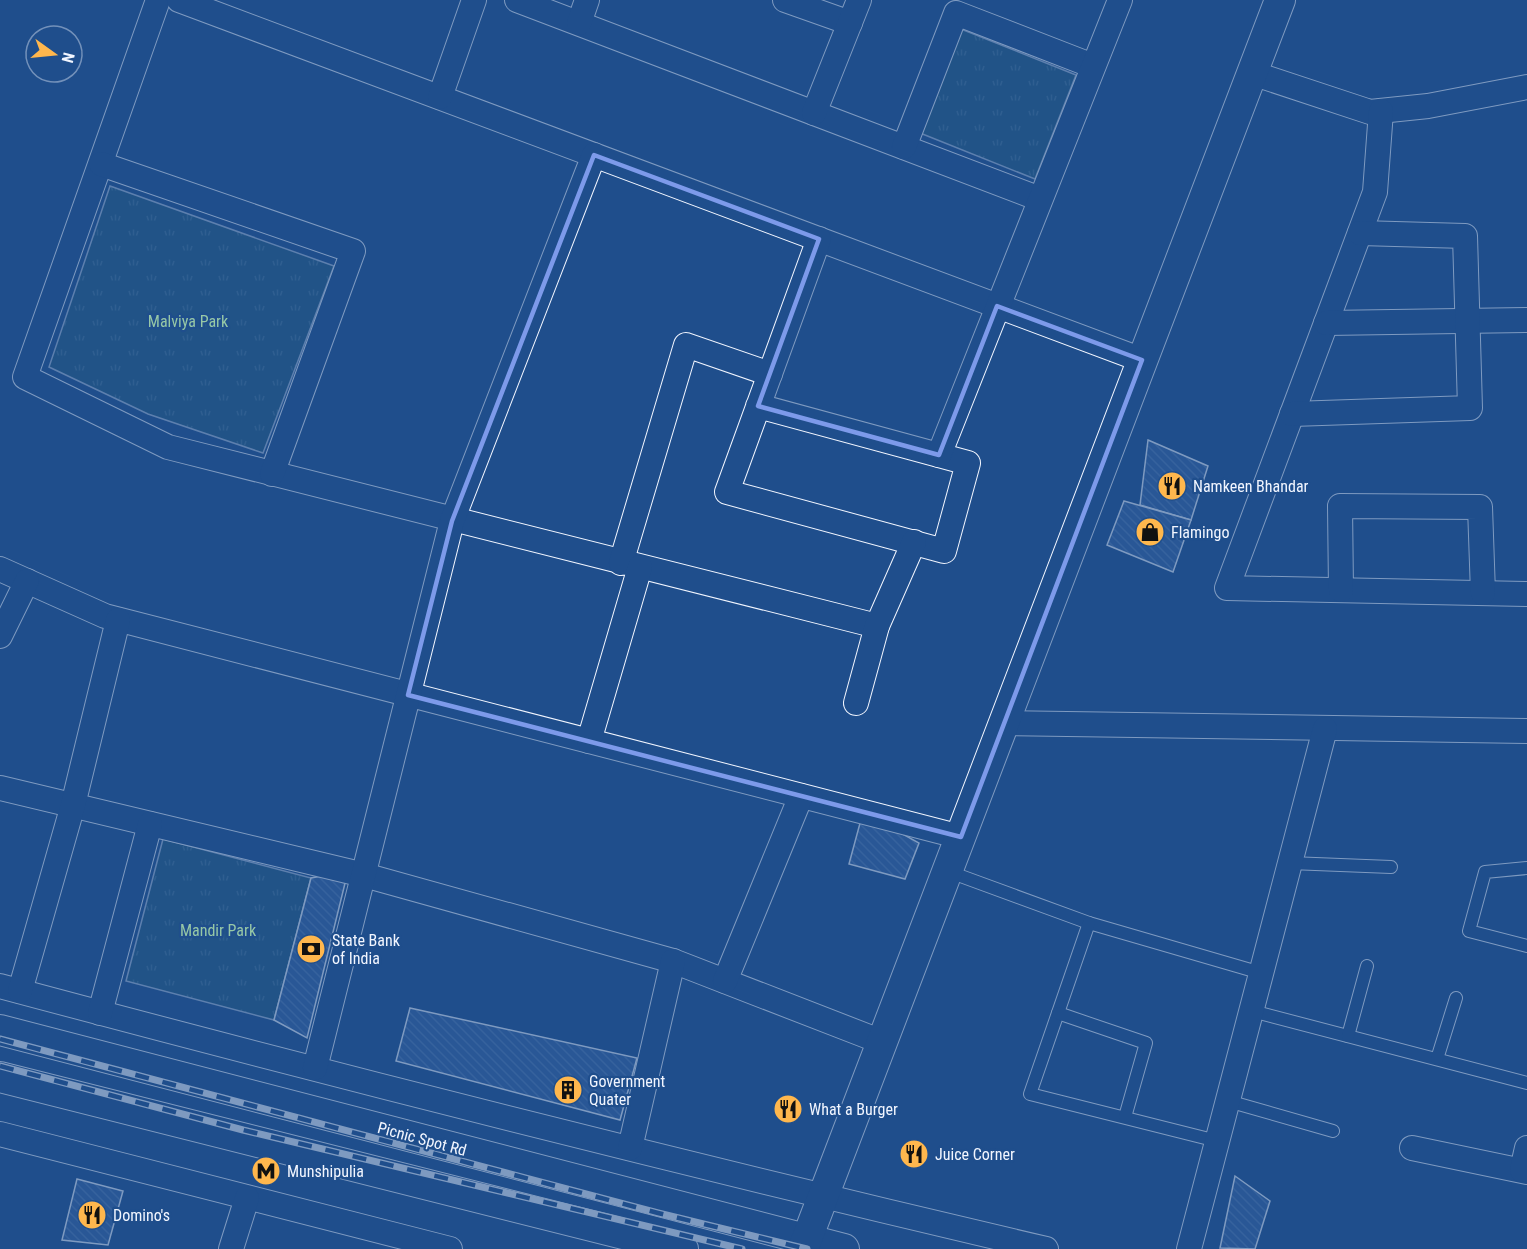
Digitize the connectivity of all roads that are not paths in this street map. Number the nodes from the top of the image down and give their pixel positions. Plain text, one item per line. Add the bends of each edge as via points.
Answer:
1 (159, 0) edge
2 (179, 0) edge
3 (474, 0) edge
4 (517, 0) edge
5 (587, 0) edge
6 (785, 0) edge
7 (859, 0) edge
8 (1120, 0) edge
9 (1280, 0) edge
10 (579, 23) junction
11 (850, 23) junction
12 (1093, 66) junction
13 (1252, 73) junction
14 (1527, 87) edge
15 (440, 97) junction
16 (1381, 111) junction
17 (814, 113) junction
18 (904, 147) junction
19 (594, 155) junction
20 (101, 164) junction
21 (1040, 199) junction
22 (1360, 233) junction
23 (819, 239) junction
24 (997, 306) junction
25 (1527, 320) edge
26 (1468, 321) junction
27 (1326, 323) junction
28 (1142, 360) junction
29 (770, 374) junction
30 (758, 406) junction
31 (1292, 414) junction
32 (939, 455) junction
33 (273, 474) junction
34 (452, 521) junction
35 (914, 542) junction
36 (631, 565) junction
37 (0, 569) edge
38 (27, 581) junction
39 (1341, 590) junction
40 (1483, 593) junction
41 (1527, 594) edge
42 (118, 620) junction
43 (877, 626) junction
44 (0, 636) edge
45 (408, 695) junction
46 (856, 703) dead end
47 (1004, 723) junction
48 (1325, 729) junction
49 (1527, 731) edge
50 (589, 741) junction
51 (0, 788) edge
52 (801, 796) junction
53 (73, 805) junction
54 (150, 824) junction
55 (961, 837) junction
56 (1290, 863) junction
57 (1391, 867) dead end
58 (1527, 868) edge
59 (947, 871) junction
60 (364, 875) junction
61 (1089, 922) junction
62 (1527, 946) edge
63 (673, 961) junction
64 (1367, 966) dead end
65 (1261, 973) junction
66 (725, 981) junction
67 (10, 988) edge
68 (1456, 998) dead end
69 (1252, 1011) junction
70 (100, 1013) junction
71 (1058, 1013) junction
72 (0, 1030) edge
73 (1348, 1036) junction
74 (882, 1042) junction
75 (1437, 1059) junction
76 (315, 1068) junction
77 (0, 1077) edge
78 (1527, 1083) edge
79 (1228, 1101) junction
80 (1125, 1117) junction
81 (1333, 1131) dead end
82 (0, 1134) edge
83 (1217, 1141) junction
84 (630, 1148) junction
85 (1412, 1148) dead end
86 (1525, 1163) edge
87 (824, 1197) junction
88 (248, 1198) junction
89 (805, 1244) edge
90 (231, 1249) edge
91 (450, 1249) edge
92 (682, 1249) edge
93 (844, 1249) edge
94 (1046, 1249) edge
95 (1189, 1249) edge

1 - 20 street
2 - 15 street
3 - 15 street
4 - 10 street
5 - 10 street
6 - 11 street
7 - 11 street
8 - 12 street
9 - 13 street
10 - 17 street
11 - 17 street
12 - 18 street via 956,13
12 - 21 street
13 - 16 street via 1370,112
13 - 28 street
14 - 16 street
15 - 19 street
16 - 22 street via 1375,192
17 - 18 street
18 - 21 street
19 - 23 street
19 - 34 street
20 - 33 street via 25,377 168,447
20 - 33 street via 353,251
21 - 24 street
22 - 26 street via 1465,236
22 - 27 street
23 - 24 street
23 - 29 street
24 - 28 street
24 - 32 street
25 - 26 street
26 - 27 street
26 - 31 street via 1470,408
27 - 31 street
28 - 47 street
29 - 30 street
29 - 36 street via 686,345
30 - 32 street
30 - 35 street via 727,492
31 - 39 street via 1227,588
32 - 35 street via 968,463 944,551
33 - 34 street
34 - 36 street
34 - 45 street
35 - 43 street
36 - 43 street
36 - 50 street
37 - 38 street
38 - 42 street
38 - 44 street
39 - 40 street
39 - 40 street via 1340,506 1480,507
40 - 41 street
42 - 45 street
42 - 53 street
43 - 46 street
45 - 50 street
45 - 60 street
47 - 48 street
47 - 55 street
48 - 49 street
48 - 56 street
50 - 52 street
51 - 53 street
52 - 55 street
52 - 66 street
53 - 54 street
53 - 67 street
54 - 60 street
54 - 70 street
55 - 59 street
56 - 57 lane
56 - 65 street
58 - 62 lane via 1485,872 1469,931
59 - 61 lane
59 - 74 street
60 - 63 street
60 - 76 street
61 - 65 lane
61 - 71 lane
63 - 66 street
63 - 84 street
64 - 73 lane
65 - 69 street
66 - 74 street
67 - 70 street
68 - 75 lane
69 - 73 lane
69 - 79 street
70 - 76 street
71 - 80 lane via 1146,1043
71 - 80 lane via 1030,1094
72 - 89 street, Picnic Spot Rd
73 - 75 lane
74 - 87 street
75 - 78 lane
76 - 84 street
77 - 92 street
79 - 81 lane
79 - 83 street
80 - 83 lane
82 - 88 street
83 - 95 street
84 - 87 street
85 - 86 street
87 - 89 street
87 - 94 street
88 - 90 street
88 - 91 street
89 - 93 street, Picnic Spot Rd

